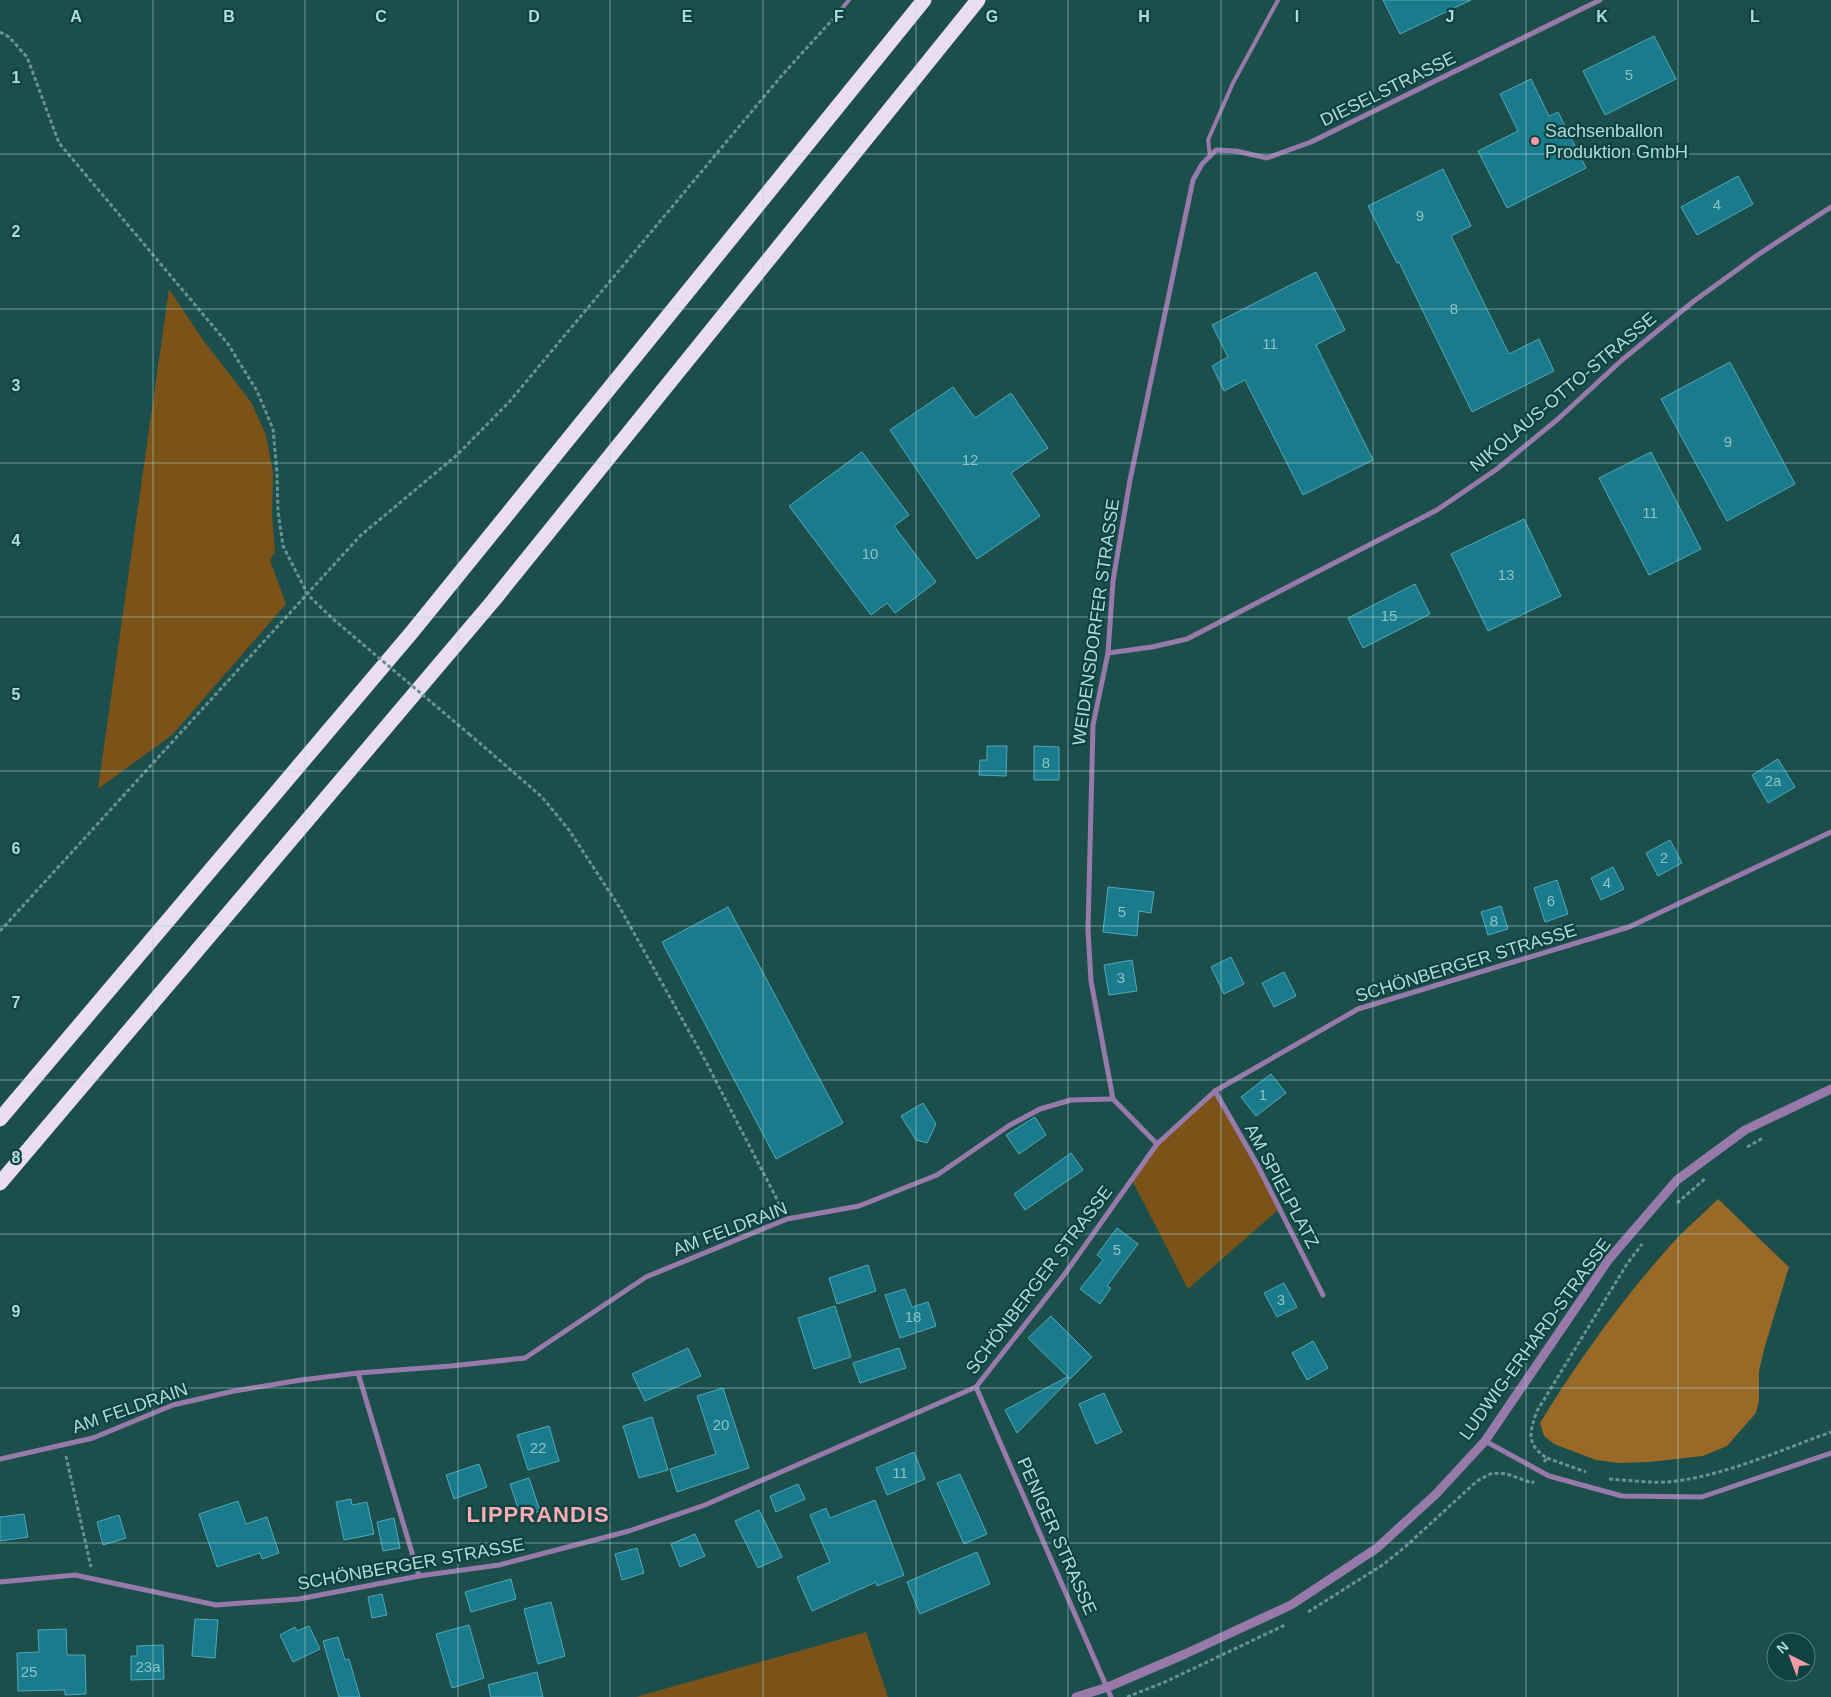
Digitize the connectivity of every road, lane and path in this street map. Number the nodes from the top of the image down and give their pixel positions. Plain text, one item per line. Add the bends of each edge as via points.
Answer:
1 (849, 0) edge
2 (924, 0) edge
3 (978, 0) edge
4 (1278, 0) edge
5 (1600, 0) edge
6 (839, 12) joint
7 (0, 32) edge
8 (1210, 157) junction
9 (1831, 207) edge
10 (308, 595) junction
11 (1108, 653) junction
12 (1831, 832) edge
13 (0, 931) edge
14 (1831, 1088) edge
15 (1215, 1091) junction
16 (1113, 1099) junction
17 (0, 1119) edge
18 (1157, 1144) junction
19 (0, 1183) edge
20 (787, 1219) junction
21 (1323, 1295) dead end
22 (358, 1373) junction
23 (976, 1387) junction
24 (1831, 1432) edge
25 (1485, 1441) junction
26 (65, 1453) dead end
27 (1831, 1453) edge
28 (1546, 1458) dead end
29 (0, 1459) edge
30 (1592, 1474) dead end
31 (1608, 1479) dead end
32 (419, 1576) junction
33 (92, 1579) junction
34 (0, 1582) edge
35 (1108, 1687) junction
36 (1076, 1697) edge
37 (1111, 1697) edge

1 - 6 lane
2 - 17 highway via 412,632
3 - 19 highway via 493,601
4 - 8 lane via 1233,83 1208,140
5 - 8 street, DIESELSTRASSE via 1311,142 1267,158 1216,150
6 - 10 path via 783,74 510,401 457,456 360,536
7 - 10 path via 27,57 59,142 228,344 257,391 273,429 283,546
8 - 11 street, WEIDENSDORFER STRASSE via 1193,180 1130,480 1113,581
9 - 11 street, NIKOLAUS-OTTO-STRASSE via 1694,301 1497,469 1436,510 1187,639
10 - 13 path
10 - 20 path, bridge via 542,797 574,838 620,908 705,1060
11 - 16 street, WEIDENSDORFER STRASSE via 1093,725 1088,930 1091,981
12 - 15 street, SCHÖNBERGER STRASSE via 1628,927 1358,1009
14 - 25 street, LUDWIG-ERHARD-STRASSE via 1745,1130 1677,1180 1609,1259
15 - 18 street, SCHÖNBERGER STRASSE
15 - 21 street, AM SPIELPLATZ via 1258,1166
16 - 18 street
16 - 20 street, AM FELDRAIN via 1071,1100 1040,1109 1010,1125 937,1175 859,1206
18 - 23 street, SCHÖNBERGER STRASSE via 1064,1275
20 - 22 street, AM FELDRAIN via 646,1277 525,1358
22 - 29 street, AM FELDRAIN via 292,1381 181,1403 93,1438
22 - 32 street
23 - 32 street, SCHÖNBERGER STRASSE via 705,1505 646,1526 499,1565
23 - 35 street, PENIGER STRASSE
24 - 31 path via 1696,1478 1666,1482
25 - 27 street via 1548,1476 1622,1496 1702,1497
25 - 35 street, LUDWIG-ERHARD-STRASSE via 1436,1494 1376,1548 1290,1605
26 - 33 path
28 - 30 path
32 - 33 street, SCHÖNBERGER STRASSE via 299,1599 216,1605
33 - 34 street, SCHÖNBERGER STRASSE via 75,1575
35 - 36 street, LUDWIG-ERHARD-STRASSE
35 - 37 street, PENIGER STRASSE

